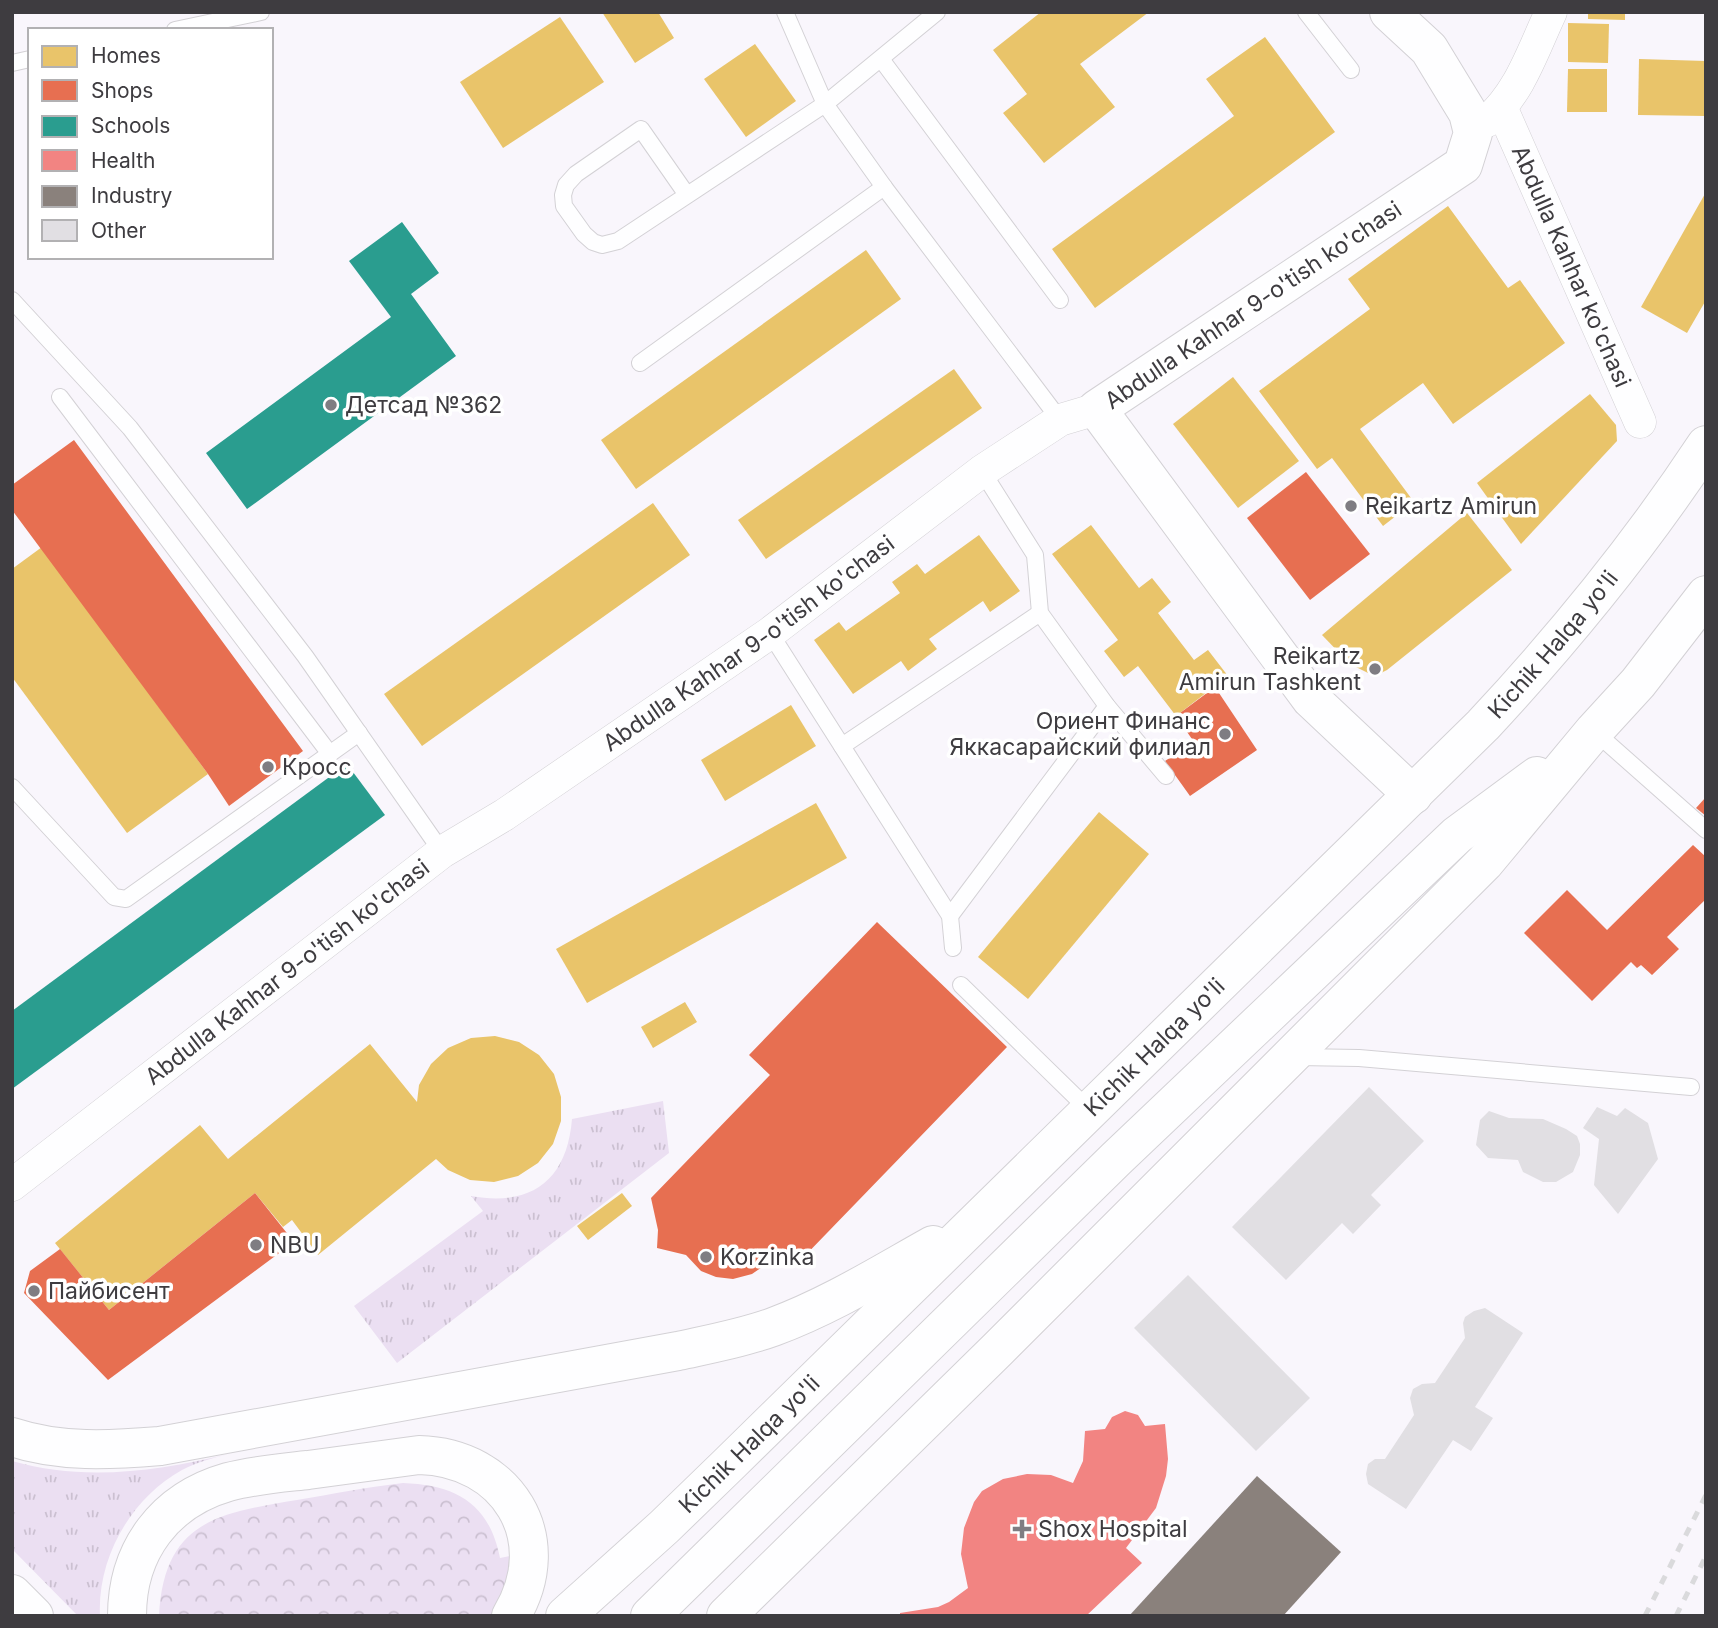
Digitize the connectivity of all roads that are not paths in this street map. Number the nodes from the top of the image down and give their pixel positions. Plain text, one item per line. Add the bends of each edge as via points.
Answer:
1 (261, 12) edge
2 (785, 12) edge
3 (937, 12) edge
4 (1306, 12) edge
5 (1389, 12) edge
6 (1551, 12) edge
7 (185, 28) edge
8 (881, 59) junction
9 (1351, 69) dead end
10 (825, 104) junction
11 (1481, 118) junction
12 (884, 187) junction
13 (687, 195) junction
14 (12, 300) edge
15 (1060, 300) dead end
16 (640, 363) dead end
17 (60, 397) dead end
18 (1097, 409) junction
19 (1060, 420) junction
20 (1640, 422) dead end
21 (1706, 444) edge
22 (982, 471) junction
23 (1703, 606) edge
24 (1040, 613) junction
25 (770, 633) junction
26 (1107, 706) junction
27 (1594, 732) junction
28 (359, 733) junction
29 (842, 746) junction
30 (330, 754) junction
31 (1166, 776) dead end
32 (12, 788) edge
33 (1413, 795) junction
34 (1706, 830) edge
35 (1457, 835) junction
36 (442, 852) junction
37 (1485, 862) junction
38 (950, 916) junction
39 (953, 948) dead end
40 (961, 985) dead end
41 (1291, 1057) junction
42 (1690, 1087) dead end
43 (1090, 1111) junction
44 (12, 1185) edge
45 (981, 1218) junction
46 (12, 1437) edge
47 (12, 1594) edge
48 (34, 1616) edge
49 (127, 1616) edge
50 (512, 1616) edge
51 (565, 1616) edge
52 (650, 1616) edge
53 (726, 1616) edge

1 - 7 lane
2 - 10 lane
3 - 8 lane
4 - 9 lane
5 - 11 main road, Abdulla Kahhar ko'chasi via 1429,49
6 - 11 street via 1517,85
8 - 10 lane
8 - 15 lane
10 - 12 lane
10 - 13 lane
11 - 18 main road, Abdulla Kahhar 9-o'tish ko'chasi via 1463,165
11 - 20 street, Abdulla Kahhar ko'chasi
12 - 16 lane
12 - 19 lane
13 - 13 lane via 641,129 576,174 563,195 564,206 584,234 602,245 618,241
14 - 28 lane via 130,428
17 - 30 lane
18 - 19 street, Abdulla Kahhar 9-o'tish ko'chasi
18 - 33 main road via 1311,699
19 - 22 street, Abdulla Kahhar 9-o'tish ko'chasi
21 - 33 main road, Kichik Halqa yo'li via 1568,631
22 - 24 lane via 1035,555
22 - 25 street, Abdulla Kahhar 9-o'tish ko'chasi
23 - 27 main road
24 - 26 lane
24 - 29 lane
25 - 29 lane
25 - 36 street, Abdulla Kahhar 9-o'tish ko'chasi
26 - 31 lane
26 - 38 lane
27 - 34 lane
27 - 35 main road
27 - 37 main road
28 - 30 lane
28 - 36 lane
29 - 38 lane
30 - 32 lane via 126,899 114,897
33 - 35 main road
33 - 43 main road, Kichik Halqa yo'li
35 - 37 main road
35 - 52 main road via 1116,1159
36 - 44 street, Abdulla Kahhar 9-o'tish ko'chasi
37 - 41 main road
38 - 39 lane
40 - 43 lane
41 - 42 lane via 1359,1058
41 - 53 main road
43 - 45 main road, Kichik Halqa yo'li
45 - 46 main road via 818,1308 726,1340 160,1446 83,1449
45 - 51 main road, Kichik Halqa yo'li via 664,1527
47 - 48 main road
49 - 50 main road via 138,1556 146,1540 177,1507 212,1488 247,1478 419,1455 463,1462 485,1473 513,1500 529,1543 530,1563

